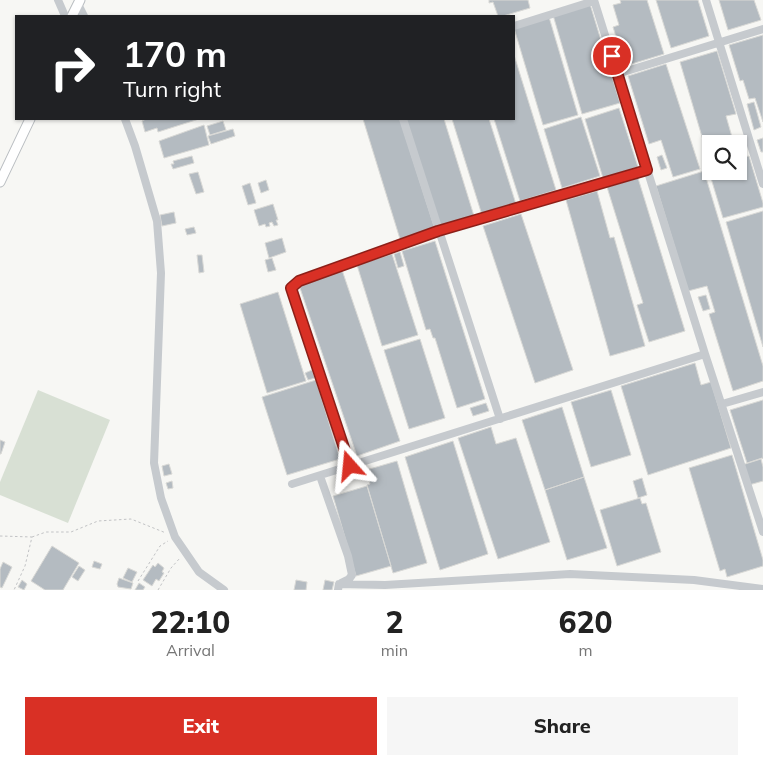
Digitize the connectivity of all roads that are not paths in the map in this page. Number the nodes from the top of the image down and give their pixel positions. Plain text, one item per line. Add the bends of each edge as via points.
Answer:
1 (58, 0) edge
2 (594, 0) edge
3 (706, 0) edge
4 (79, 2) edge
5 (65, 15) edge
6 (72, 15) edge
7 (84, 15) edge
8 (515, 26) edge
9 (763, 29) edge
10 (719, 42) junction
11 (617, 74) junction
12 (30, 120) edge
13 (124, 120) edge
14 (403, 120) edge
15 (647, 170) junction
16 (0, 182) edge
17 (763, 184) edge
18 (438, 231) junction
19 (705, 354) junction
20 (763, 392) edge
21 (722, 404) junction
22 (500, 419) junction
23 (350, 466) junction
24 (320, 476) junction
25 (292, 484) dead end
26 (763, 532) edge
27 (339, 587) edge
28 (763, 589) edge
29 (224, 590) edge

1 - 5 street
2 - 8 street
2 - 11 street
3 - 10 street
4 - 6 main road
4 - 7 street
9 - 10 street
10 - 11 street
10 - 17 street
11 - 15 street
12 - 16 main road
13 - 29 street via 157,221 161,273 154,463 161,498 175,537 185,552 199,572
14 - 18 street
15 - 18 street
15 - 19 street
18 - 22 street
18 - 23 street via 299,281 291,288
19 - 21 street
19 - 22 street
20 - 21 street
21 - 26 street
22 - 23 street
23 - 24 street
24 - 25 street
24 - 27 street via 352,575
27 - 28 street via 570,574 694,580

